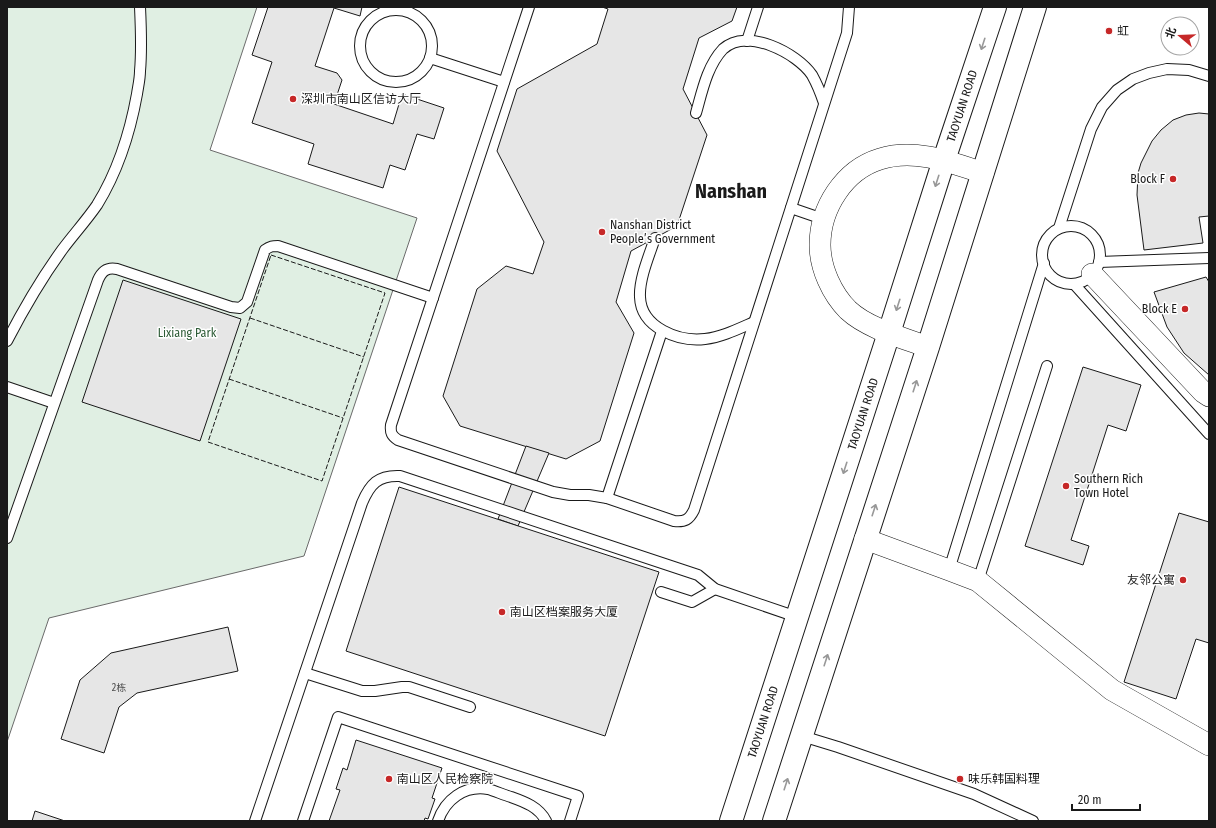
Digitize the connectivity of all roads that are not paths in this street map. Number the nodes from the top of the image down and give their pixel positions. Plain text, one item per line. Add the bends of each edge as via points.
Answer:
1 (140, 7) edge
2 (529, 7) edge
3 (758, 7) edge
4 (850, 7) edge
5 (995, 7) edge
6 (1036, 7) edge
7 (1044, 7) edge
8 (1026, 38) junction
9 (747, 40) junction
10 (430, 58) junction
11 (1209, 76) edge
12 (504, 82) junction
13 (824, 103) junction
14 (696, 113) dead end
15 (944, 160) junction
16 (983, 173) junction
17 (791, 208) junction
18 (824, 219) junction
19 (1059, 228) junction
20 (655, 238) dead end
21 (1209, 258) edge
22 (1044, 263) junction
23 (1089, 273) junction
24 (433, 298) junction
25 (754, 322) junction
26 (662, 331) junction
27 (889, 333) junction
28 (7, 341) edge
29 (928, 347) junction
30 (1047, 366) dead end
31 (7, 387) edge
32 (1209, 396) edge
33 (54, 403) junction
34 (1209, 434) edge
35 (607, 498) junction
36 (7, 538) edge
37 (865, 539) junction
38 (949, 570) junction
39 (978, 581) junction
40 (715, 590) junction
41 (661, 592) dead end
42 (797, 617) junction
43 (305, 673) junction
44 (470, 708) dead end
45 (802, 736) junction
46 (1209, 745) edge
47 (255, 821) edge
48 (303, 821) edge
49 (438, 821) edge
50 (546, 821) edge
51 (570, 821) edge
52 (731, 821) edge
53 (774, 821) edge
54 (1033, 821) edge

1 - 28 lane via 140,72 134,114 124,149 97,205 61,251
2 - 12 lane
3 - 9 lane
4 - 13 lane via 847,33
5 -> 15 main road, TAOYUAN ROAD
6 - 8 main road
7 - 8 main road
8 - 16 main road
9 - 13 lane via 772,46 799,62 819,88
9 - 14 lane via 735,42 716,57
10 - 10 lane via 432,44 429,31 412,13 391,10 379,14 372,18 361,38 360,50 364,62 382,79 393,82 410,79 425,67
10 - 12 lane
11 - 19 lane via 1189,70 1168,69 1133,79 1116,90 1102,107 1091,129
12 - 24 lane
13 - 17 lane
15 - 16 street
15 - 18 street via 922,155 900,155 879,159 859,169 844,181 832,199
15 -> 27 main road, TAOYUAN ROAD
16 - 29 main road
17 - 18 lane
17 - 25 lane
18 - 27 street via 820,245 822,264 831,288 848,310 870,325
19 - 22 lane via 1050,235 1044,246
19 - 23 lane via 1076,226 1093,235 1100,252
20 - 26 lane via 641,283 640,298 644,313
21 - 23 lane
22 - 23 lane via 1054,279 1065,283
22 - 38 lane
23 - 32 street
23 - 34 lane
24 - 33 lane via 278,246 265,250 247,302 240,308 117,269 107,269 98,280
24 - 35 lane via 391,425 391,434 398,440 553,492
25 - 26 lane via 732,332 704,339 688,339
25 - 35 lane via 691,517 680,522 674,521
26 - 35 lane
27 - 29 street
27 -> 42 main road, TAOYUAN ROAD
37 -> 29 main road
30 - 39 lane
31 - 33 lane
33 - 36 lane
37 - 38 street
45 -> 37 main road
38 - 39 street
39 - 46 street via 1112,690
40 - 41 lane via 692,602
40 - 42 lane
40 - 43 lane via 698,575 400,476 390,475 381,478 367,491
42 - 52 main road, TAOYUAN ROAD
43 - 44 lane via 362,691 409,687
43 - 47 lane
53 -> 45 main road
45 - 54 lane via 974,794
48 - 51 lane via 338,717 578,796
49 - 50 lane via 451,799 459,794 488,789 528,803 538,810

